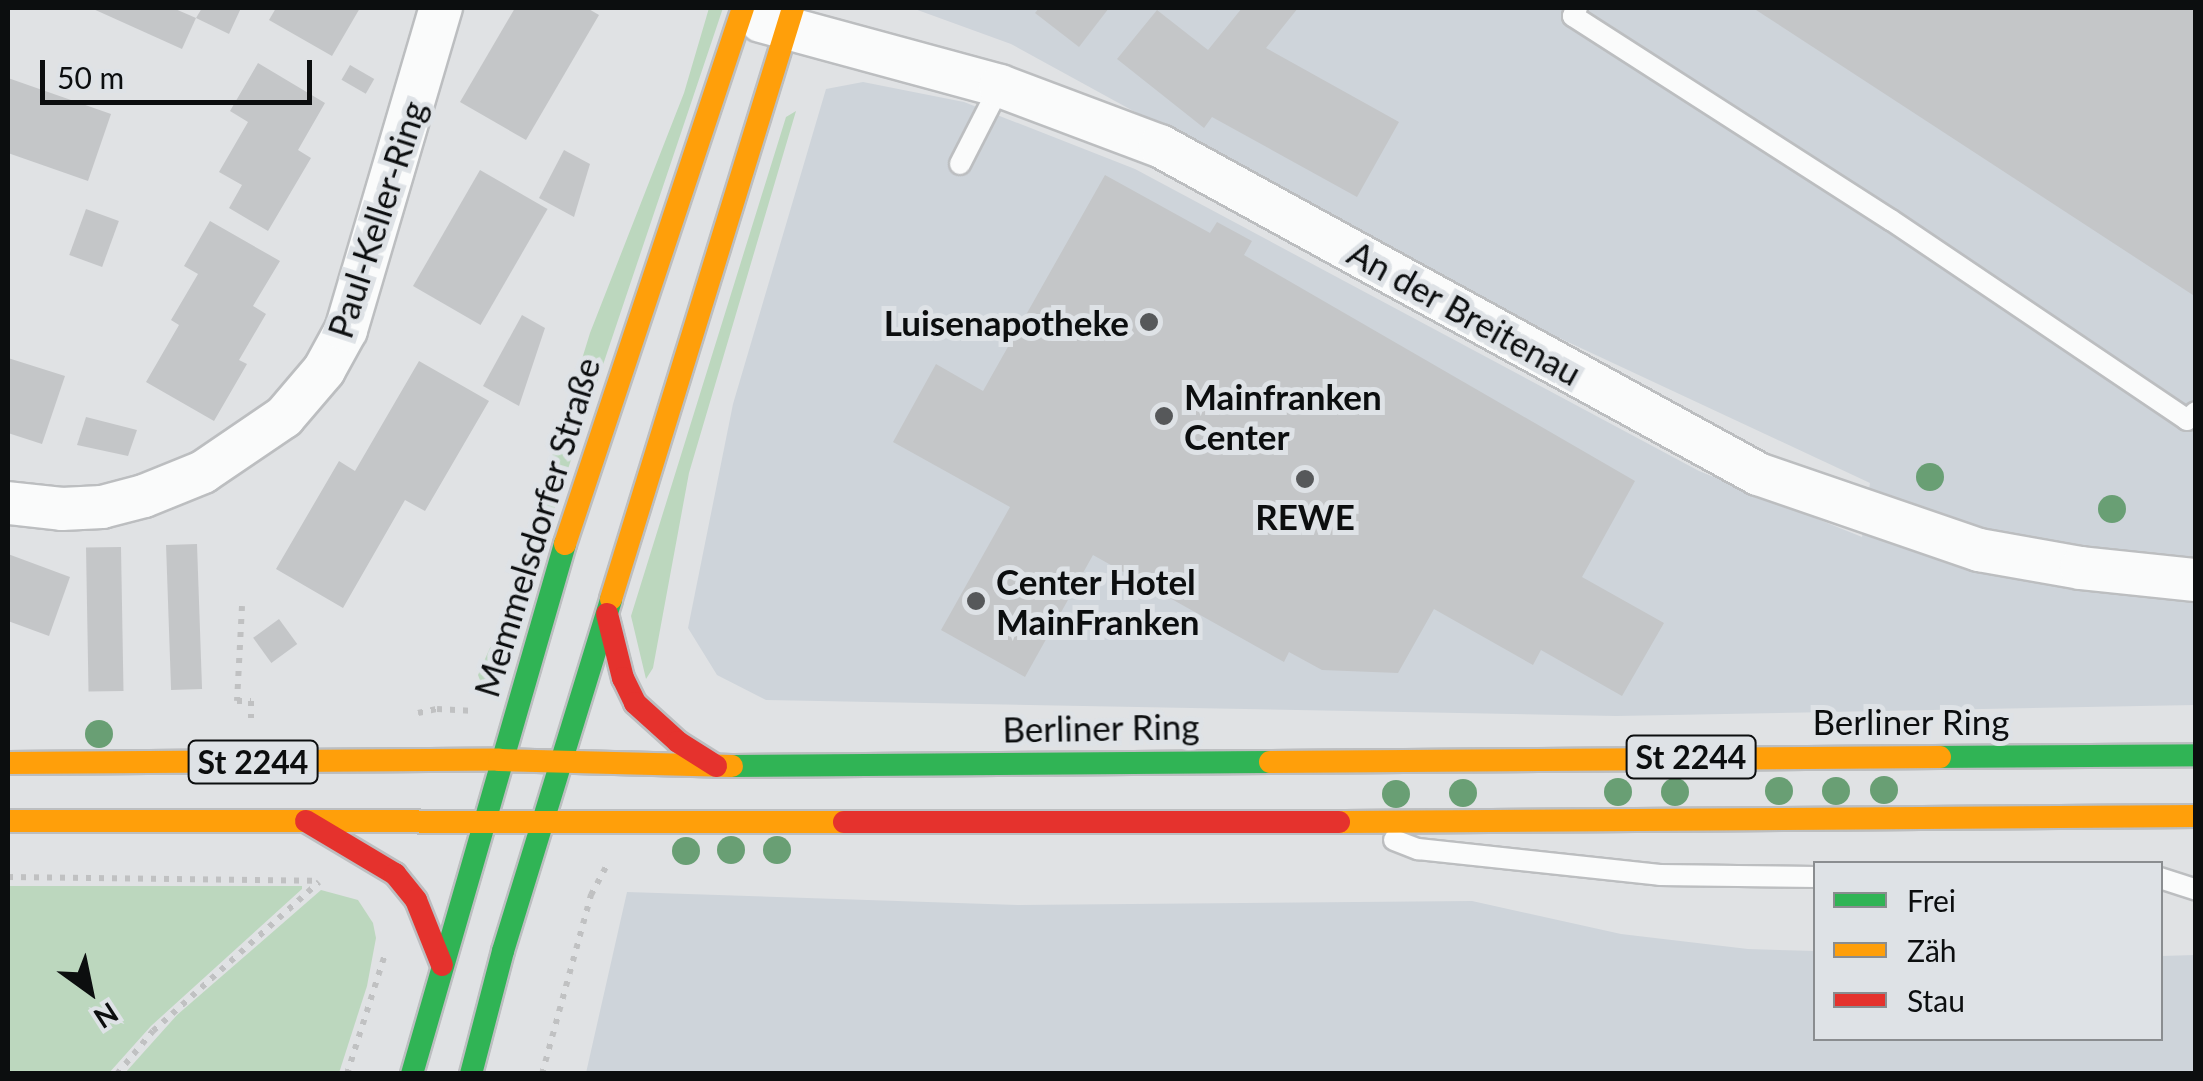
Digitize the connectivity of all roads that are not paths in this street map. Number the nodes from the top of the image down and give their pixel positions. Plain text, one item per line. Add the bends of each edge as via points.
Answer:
1 (441, 8) edge
2 (1576, 8) edge
3 (742, 12) edge
4 (790, 18) edge
5 (1000, 86) junction
6 (960, 164) dead end
7 (2196, 412) edge
8 (8, 503) edge
9 (2196, 580) edge
10 (606, 614) junction
11 (2196, 756) edge
12 (499, 760) junction
13 (8, 763) edge
14 (562, 764) junction
15 (716, 766) junction
16 (2170, 816) junction
17 (2196, 816) edge
18 (8, 822) edge
19 (306, 822) junction
20 (1345, 822) junction
21 (482, 823) junction
22 (543, 824) junction
23 (2196, 832) edge
24 (1813, 877) edge
25 (2163, 879) edge
26 (2196, 890) edge
27 (442, 965) junction
28 (412, 1074) edge
29 (471, 1074) edge

1 - 8 street, Paul-Keller-Ring via 346,330 324,370 284,418 203,472 144,496 102,507
2 - 7 lane via 1574,16 2187,420
3 - 4 street, An der Breitenau
3 - 12 main road, Memmelsdorfer Straße via 598,439
4 - 5 street, An der Breitenau
4 - 10 main road
5 - 6 lane
5 - 9 street, An der Breitenau via 1160,146 1758,474 1979,550
10 - 14 main road
10 - 15 main road via 635,703
11 - 15 main road, Berliner Ring / St 2244
12 - 13 main road, Berliner Ring / St 2244
12 - 14 main road, Berliner Ring / St 2244
12 - 21 main road, Memmelsdorfer Straße
14 - 15 main road, Berliner Ring / St 2244
14 - 22 main road
16 - 17 main road, St 2244
16 - 20 main road, St 2244
16 - 23 main road
18 - 19 main road, St 2244
19 - 21 main road, St 2244
19 - 27 main road via 396,874 416,900
20 - 22 main road, St 2244
20 - 24 lane via 1418,849 1660,875
21 - 22 main road, St 2244
21 - 27 main road, Memmelsdorfer Straße
22 - 29 main road
25 - 26 lane
27 - 28 main road, Memmelsdorfer Straße

